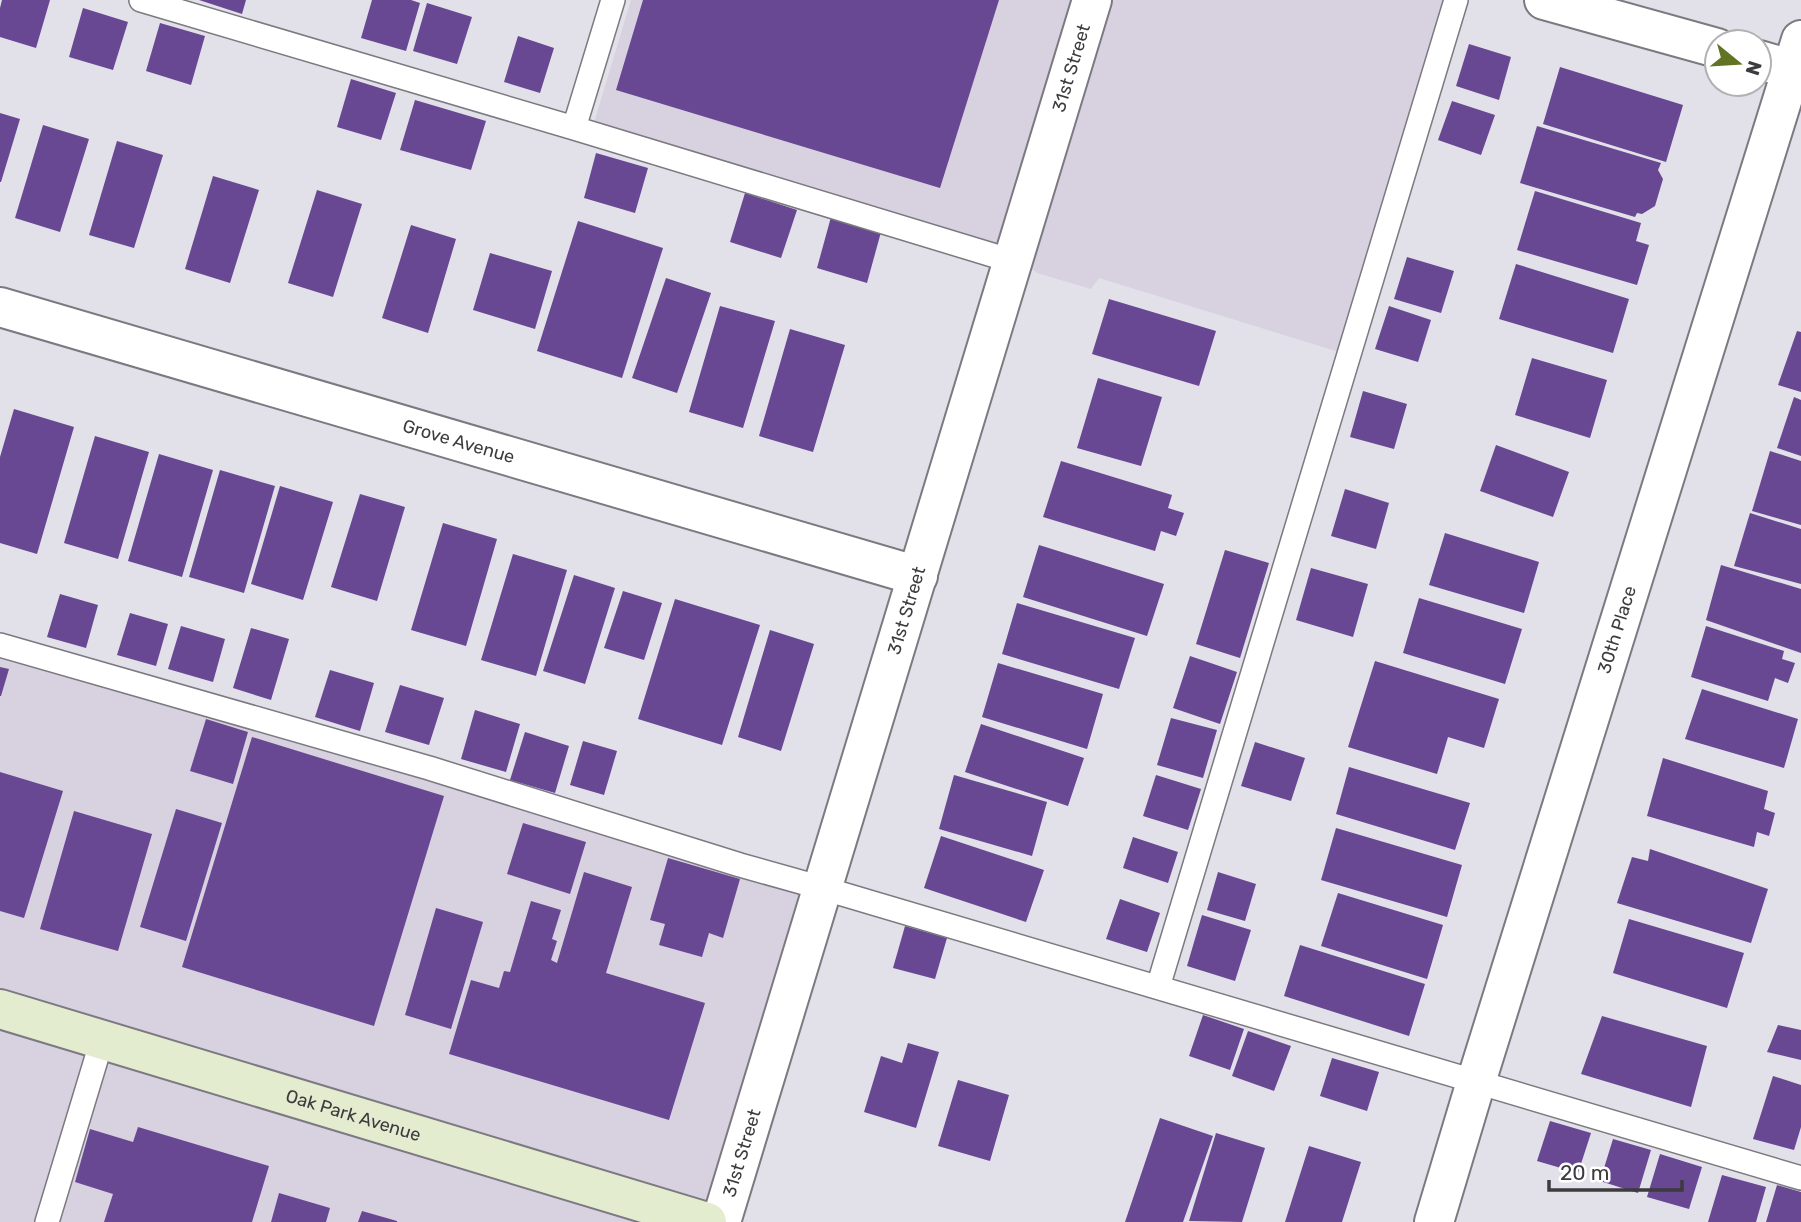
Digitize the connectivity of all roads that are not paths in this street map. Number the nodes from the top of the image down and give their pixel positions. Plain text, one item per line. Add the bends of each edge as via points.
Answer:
1 (141, 0) edge
2 (613, 0) edge
3 (1092, 0) edge
4 (1456, 0) edge
5 (1544, 0) edge
6 (1703, 44) edge
7 (1788, 60) edge
8 (574, 128) junction
9 (1012, 261) junction
10 (0, 307) edge
11 (918, 576) junction
12 (0, 645) edge
13 (822, 888) junction
14 (1158, 987) junction
15 (0, 1009) edge
16 (102, 1040) junction
17 (1476, 1082) junction
18 (1801, 1178) edge
19 (47, 1222) edge
20 (707, 1222) edge
21 (721, 1222) edge
22 (1434, 1222) edge

1 - 8 lane
2 - 8 lane
3 - 9 street, 31st Street
4 - 14 lane
5 - 6 street
7 - 17 street, 30th Place
8 - 9 lane
9 - 11 street, 31st Street
10 - 11 street, Grove Avenue
11 - 13 street, 31st Street
12 - 13 lane via 429,768
13 - 14 lane
13 - 21 street, 31st Street
14 - 17 lane
15 - 16 street, Oak Park Avenue
16 - 19 lane
16 - 20 street, Oak Park Avenue
17 - 18 lane
17 - 22 street, 30th Place

